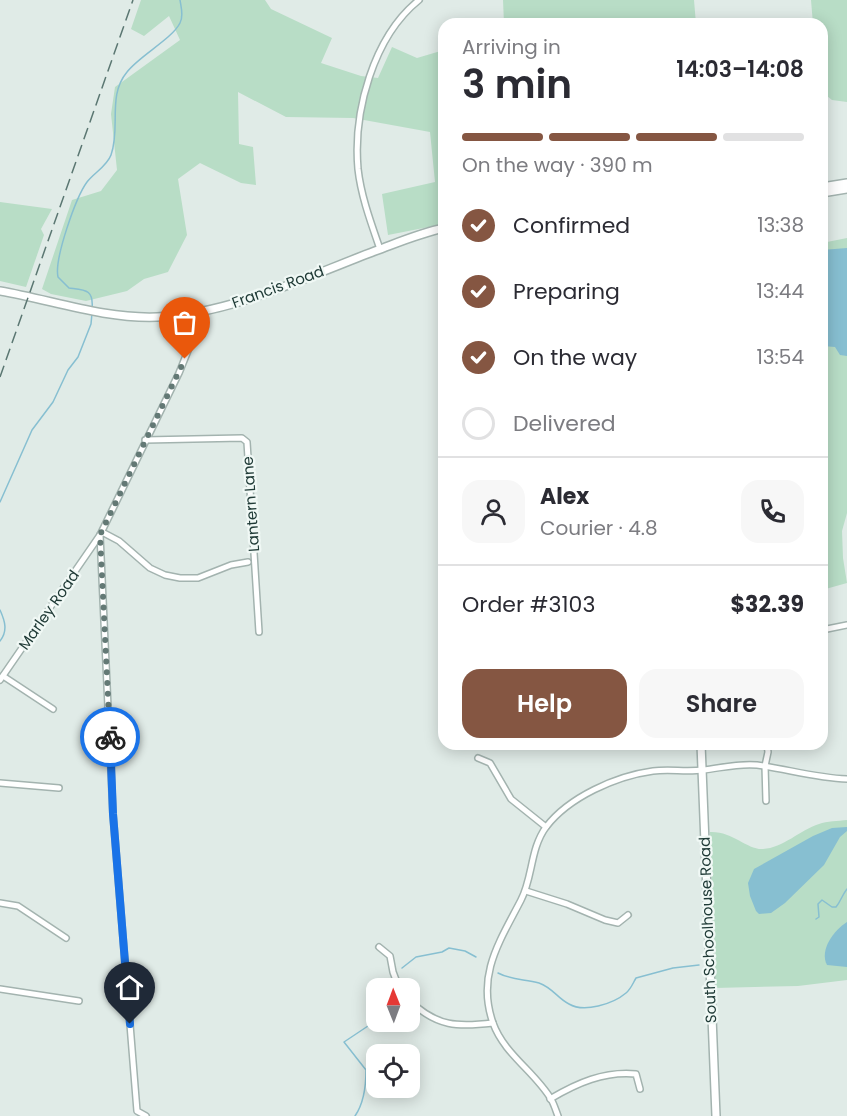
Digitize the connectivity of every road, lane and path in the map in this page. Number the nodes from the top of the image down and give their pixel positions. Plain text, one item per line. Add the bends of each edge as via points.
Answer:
1 (419, 0) edge
2 (847, 183) edge
3 (828, 186) edge
4 (847, 189) edge
5 (828, 192) edge
6 (438, 230) edge
7 (380, 249) junction
8 (0, 291) edge
9 (204, 312) junction
10 (146, 440) junction
11 (101, 534) junction
12 (248, 562) dead end
13 (847, 625) edge
14 (828, 629) edge
15 (259, 632) dead end
16 (2, 678) edge
17 (53, 709) dead end
18 (701, 750) edge
19 (768, 750) edge
20 (478, 758) dead end
21 (765, 766) junction
22 (702, 770) junction
23 (847, 779) edge
24 (0, 783) edge
25 (59, 788) dead end
26 (766, 801) dead end
27 (546, 827) junction
28 (526, 891) junction
29 (0, 903) edge
30 (628, 915) dead end
31 (66, 938) dead end
32 (379, 946) dead end
33 (395, 978) edge
34 (0, 989) edge
35 (79, 1001) dead end
36 (420, 1012) edge
37 (493, 1023) junction
38 (640, 1089) dead end
39 (550, 1099) junction
40 (146, 1116) edge
41 (558, 1116) edge
42 (716, 1116) edge

1 - 7 street via 397,23 377,58 363,96 358,170
2 - 3 street
4 - 5 street
6 - 7 street, Francis Road
7 - 9 street, Francis Road
8 - 9 street, Francis Road via 125,316
9 - 10 street, Marley Road
10 - 11 street, Marley Road
10 - 15 street, Lantern Lane via 242,438 247,442
11 - 12 street via 119,541 150,568 180,578 198,578
11 - 16 street, Marley Road
11 - 40 street via 113,814 137,1111
13 - 14 street
16 - 17 street
18 - 22 street, South Schoolhouse Road
19 - 21 street
20 - 27 street via 490,763 511,799
21 - 22 street via 733,765
21 - 23 street
21 - 26 street
22 - 27 street via 653,771 592,790
22 - 42 street, South Schoolhouse Road
24 - 25 street
27 - 28 street via 535,848
28 - 30 street via 605,920 618,923
28 - 37 street via 491,960 486,981
29 - 31 street via 18,906
32 - 33 street via 390,956
34 - 35 street
36 - 37 street via 459,1026
37 - 39 street via 509,1050
38 - 39 street via 636,1074 607,1074
39 - 41 street

